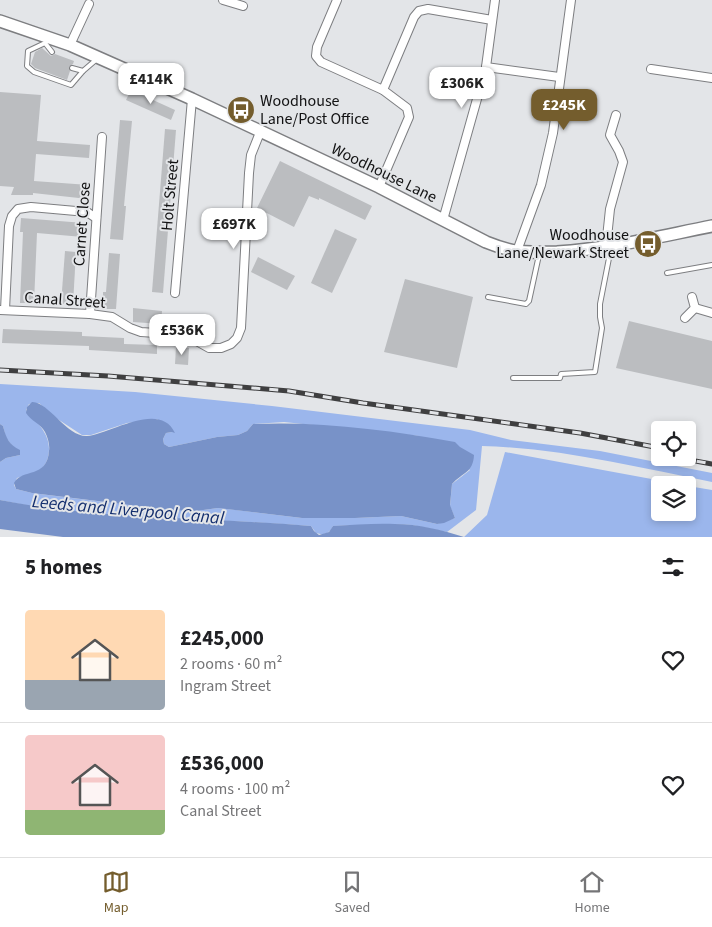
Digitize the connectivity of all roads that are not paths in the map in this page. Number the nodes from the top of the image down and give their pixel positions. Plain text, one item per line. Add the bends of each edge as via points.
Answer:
1 (223, 0) edge
2 (337, 0) edge
3 (495, 0) edge
4 (571, 0) edge
5 (89, 4) dead end
6 (243, 6) dead end
7 (492, 20) junction
8 (0, 21) edge
9 (46, 40) junction
10 (70, 45) junction
11 (52, 52) dead end
12 (98, 58) junction
13 (486, 66) junction
14 (72, 68) dead end
15 (651, 68) dead end
16 (83, 71) junction
17 (559, 77) junction
18 (712, 78) edge
19 (383, 90) junction
20 (192, 99) junction
21 (616, 115) dead end
22 (261, 130) junction
23 (102, 137) dead end
24 (378, 187) junction
25 (96, 218) junction
26 (443, 220) junction
27 (4, 225) edge
28 (712, 226) edge
29 (609, 247) junction
30 (517, 252) junction
31 (539, 252) junction
32 (712, 265) edge
33 (668, 273) dead end
34 (175, 293) dead end
35 (488, 297) dead end
36 (692, 297) dead end
37 (695, 308) junction
38 (2, 310) edge
39 (712, 312) edge
40 (90, 314) junction
41 (685, 318) dead end
42 (512, 378) dead end

1 - 6 street
2 - 19 street via 316,56 320,62
3 - 7 street
4 - 17 street
5 - 10 street
7 - 13 street
7 - 19 street via 428,9 420,11 414,17
8 - 9 main road, Woodhouse Lane
9 - 10 main road, Woodhouse Lane
9 - 11 lane
9 - 16 lane via 28,51 27,66 34,72 71,85
10 - 12 main road, Woodhouse Lane
12 - 16 lane
12 - 20 main road, Woodhouse Lane
13 - 17 street
13 - 26 street
14 - 16 lane
15 - 18 street
17 - 30 street via 553,133 541,185
19 - 24 street via 406,108 409,116
20 - 22 main road, Woodhouse Lane
20 - 34 street, Holt Street
21 - 29 street via 610,136 623,162 610,209
22 - 24 main road, Woodhouse Lane
22 - 40 street, Canal Street via 251,155 241,328 237,338 221,348 209,348 186,335 141,332 112,317
23 - 25 street, Carnet Close
24 - 26 main road, Woodhouse Lane
25 - 27 street via 87,212 31,208 18,209
25 - 40 street, Carnet Close
26 - 30 main road, Woodhouse Lane via 486,242
27 - 38 street
28 - 29 main road, Woodhouse Lane
29 - 31 main road, Woodhouse Lane
29 - 42 lane via 600,304 602,328 595,372 561,374 560,378
30 - 31 main road, Woodhouse Lane
31 - 35 lane via 526,304
32 - 33 lane
36 - 37 street
37 - 39 street
37 - 41 street
38 - 40 street, Canal Street

